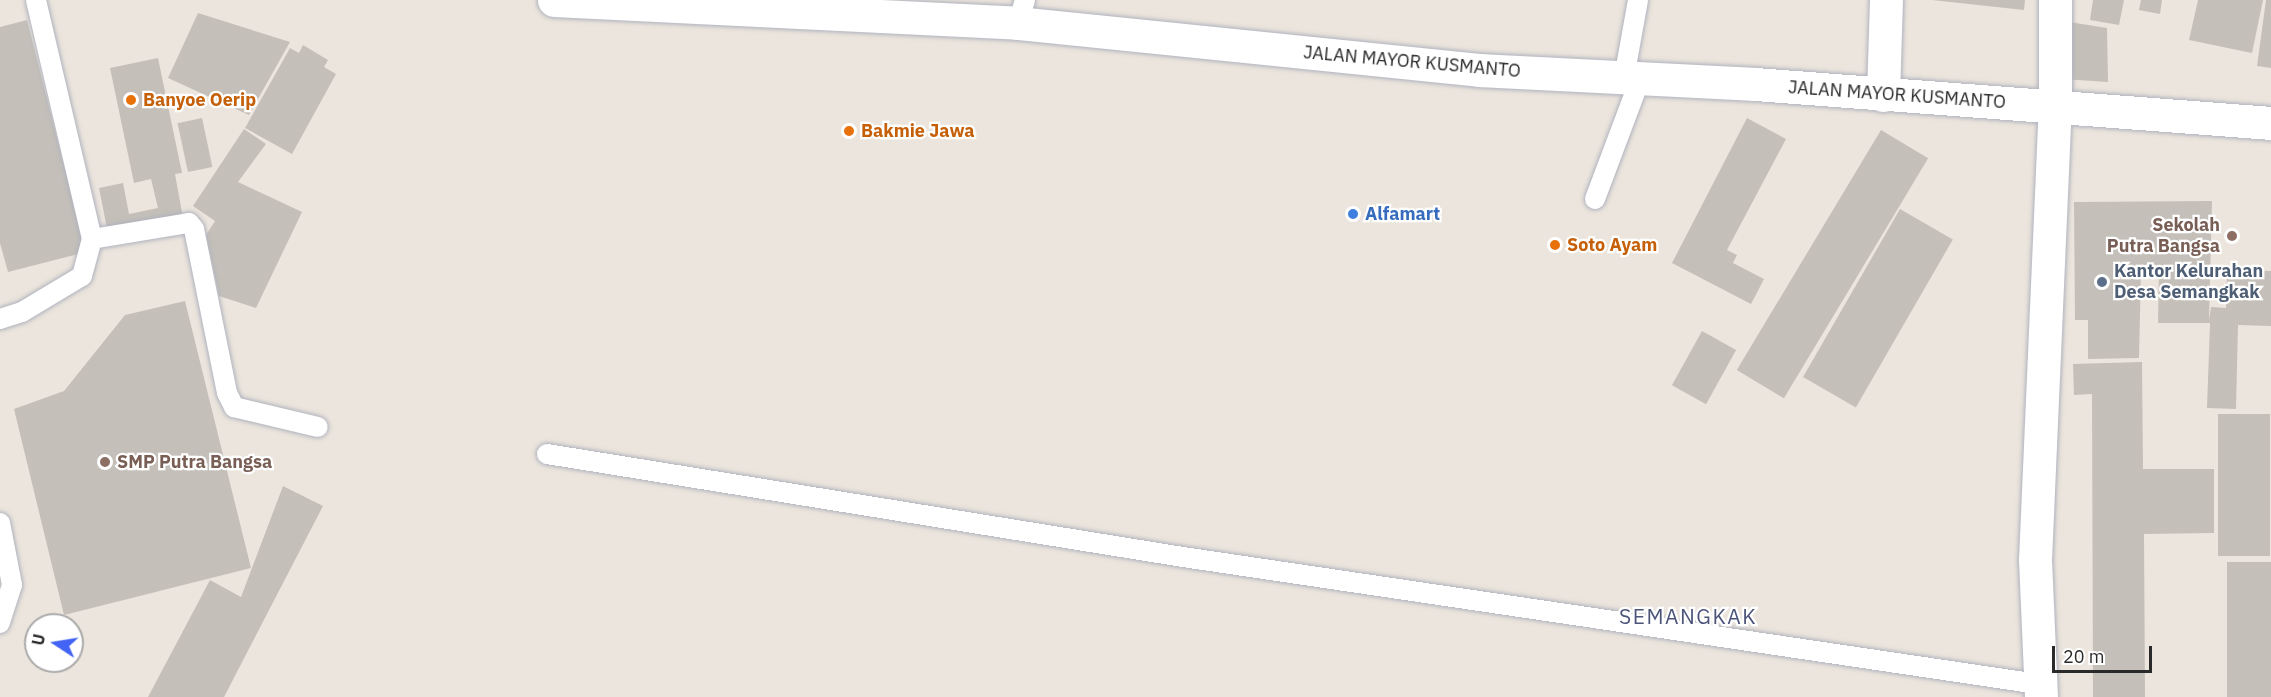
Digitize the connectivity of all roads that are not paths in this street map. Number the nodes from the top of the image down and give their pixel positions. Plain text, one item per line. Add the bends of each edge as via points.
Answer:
1 (36, 0) edge
2 (1638, 0) edge
3 (1886, 0) edge
4 (2055, 0) edge
5 (572, 1) edge
6 (916, 9) edge
7 (1022, 12) edge
8 (1632, 79) junction
9 (1883, 95) junction
10 (2055, 107) junction
11 (2271, 123) edge
12 (1595, 199) dead end
13 (92, 239) junction
14 (0, 319) edge
15 (318, 427) dead end
16 (547, 454) dead end
17 (0, 523) edge
18 (0, 623) edge
19 (2040, 690) edge

1 - 13 lane
2 - 8 lane
3 - 9 main road
4 - 10 main road
5 - 6 main road, JALAN MAYOR KUSMANTO
6 - 7 main road, JALAN MAYOR KUSMANTO
7 - 8 main road, JALAN MAYOR KUSMANTO via 1480,70
8 - 9 main road, JALAN MAYOR KUSMANTO
8 - 12 lane
9 - 10 main road, JALAN MAYOR KUSMANTO
10 - 11 main road, JALAN MAYOR KUSMANTO
10 - 19 main road via 2035,560
13 - 14 lane via 82,276 22,312
13 - 15 lane via 189,223 194,229 226,393 234,407
16 - 19 lane
17 - 18 lane via 12,585

